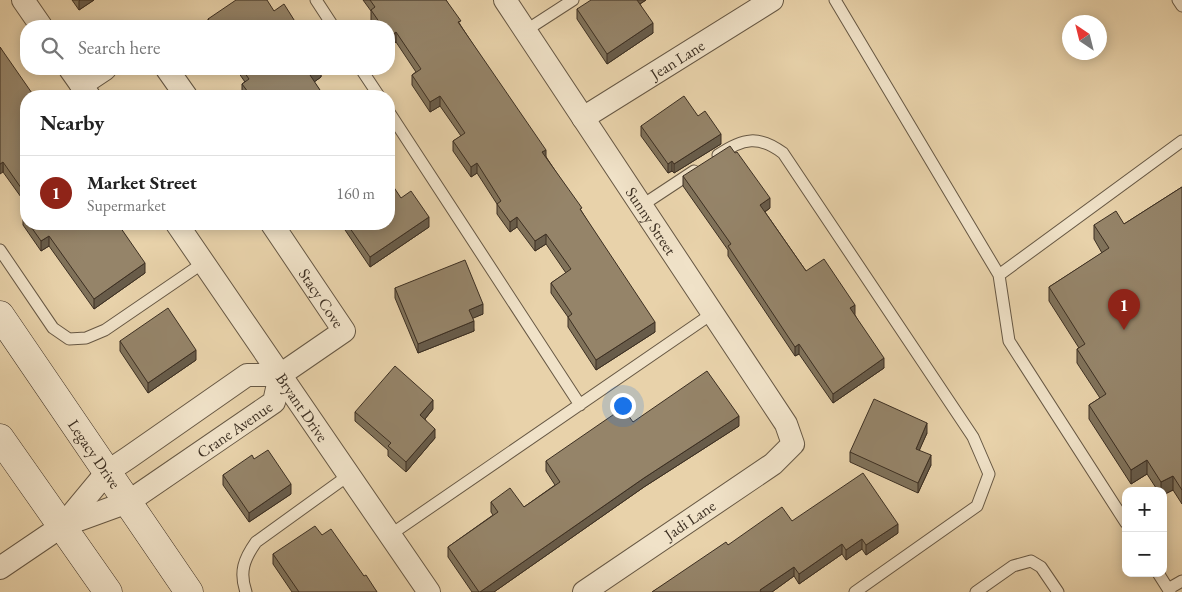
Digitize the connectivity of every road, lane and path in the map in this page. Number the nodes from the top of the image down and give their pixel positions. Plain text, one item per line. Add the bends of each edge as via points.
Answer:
1 (23, 0) edge
2 (316, 0) edge
3 (505, 0) edge
4 (573, 0) edge
5 (772, 0) edge
6 (835, 0) edge
7 (1178, 0) edge
8 (1182, 6) edge
9 (37, 20) edge
10 (329, 20) edge
11 (525, 31) junction
12 (94, 75) edge
13 (171, 75) edge
14 (365, 75) edge
15 (80, 83) edge
16 (182, 90) edge
17 (375, 90) edge
18 (583, 118) junction
19 (395, 121) edge
20 (1182, 141) edge
21 (642, 206) junction
22 (181, 230) edge
23 (276, 230) edge
24 (0, 250) edge
25 (203, 263) junction
26 (999, 275) junction
27 (713, 313) junction
28 (0, 315) edge
29 (280, 375) junction
30 (580, 405) junction
31 (0, 438) edge
32 (792, 444) joint
33 (107, 472) junction
34 (349, 475) junction
35 (128, 502) junction
36 (1122, 517) edge
37 (62, 526) junction
38 (390, 535) junction
39 (0, 568) edge
40 (1160, 577) edge
41 (1182, 581) edge
42 (591, 590) edge
43 (1169, 591) edge
44 (108, 592) edge
45 (189, 592) edge
46 (246, 592) edge
47 (429, 592) edge
48 (855, 592) edge
49 (976, 592) edge
50 (1058, 592) edge

1 - 9 street
2 - 10 lane
3 - 11 street, Sunny Street
4 - 11 lane
5 - 18 street, Jean Lane
6 - 26 lane
7 - 8 lane
11 - 18 street, Sunny Street
12 - 15 street
13 - 16 street
14 - 17 lane
18 - 21 street, Sunny Street
19 - 30 lane
20 - 26 lane
21 - 27 street, Sunny Street
21 - 48 lane via 726,149 757,139 770,143 783,154 973,437 989,474 977,506
22 - 25 street, Bryant Drive
23 - 29 street, Stacy Cove via 344,332
24 - 25 lane via 53,328 69,339 86,338 105,330
25 - 29 street, Bryant Drive
26 - 36 lane via 1009,341
27 - 30 lane
27 - 32 street, Sunny Street via 786,424
28 - 33 main road, Legacy Drive
29 - 33 street, Crane Avenue via 247,375
29 - 34 street, Bryant Drive
29 - 35 street, Crane Avenue via 274,402
30 - 38 lane
31 - 37 main road
32 - 42 street, Jadi Lane via 772,464
33 - 35 main road, Legacy Drive
33 - 37 street, Crane Avenue
34 - 38 street, Bryant Drive
34 - 46 lane via 256,542 245,558 242,571
35 - 37 street, Crane Avenue
35 - 45 main road, Legacy Drive
37 - 39 street, Crane Avenue
37 - 44 main road
38 - 47 street, Bryant Drive
40 - 43 lane
41 - 43 lane
49 - 50 lane via 1013,566 1031,561 1041,567

